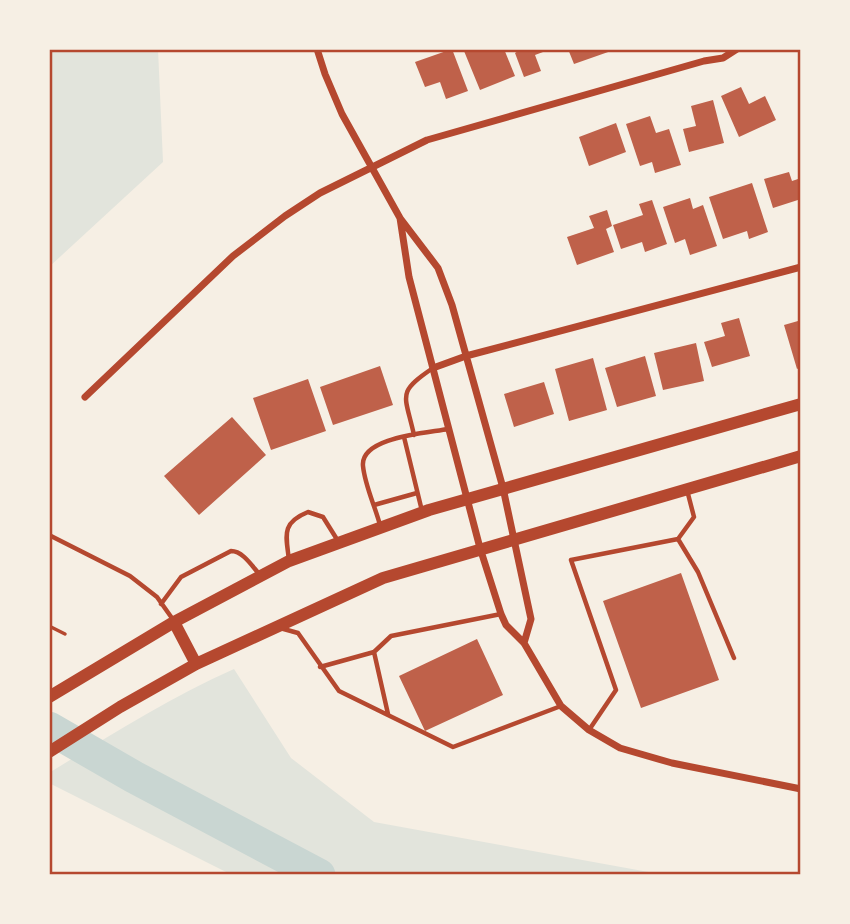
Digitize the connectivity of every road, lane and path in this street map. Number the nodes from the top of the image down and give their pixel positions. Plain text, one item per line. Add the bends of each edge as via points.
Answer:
1 (317, 49) edge
2 (737, 49) edge
3 (373, 167) junction
4 (400, 218) junction
5 (801, 267) edge
6 (466, 356) junction
7 (433, 368) junction
8 (85, 397) dead end
9 (801, 404) edge
10 (449, 429) junction
11 (414, 435) junction
12 (404, 437) junction
13 (801, 456) edge
14 (502, 488) junction
15 (687, 489) junction
16 (417, 493) junction
17 (467, 498) junction
18 (374, 505) junction
19 (422, 512) junction
20 (380, 526) junction
21 (49, 535) edge
22 (514, 538) junction
23 (678, 539) junction
24 (338, 542) junction
25 (480, 548) junction
26 (289, 561) junction
27 (261, 576) junction
28 (161, 604) junction
29 (501, 614) junction
30 (174, 622) junction
31 (49, 626) edge
32 (276, 627) junction
33 (65, 634) dead end
34 (524, 643) junction
35 (374, 652) junction
36 (734, 658) dead end
37 (196, 664) junction
38 (320, 667) junction
39 (49, 696) edge
40 (561, 706) junction
41 (388, 714) junction
42 (589, 730) junction
43 (49, 752) edge
44 (801, 789) edge

1 - 3 street via 342,114
2 - 3 street via 723,58 428,139
3 - 4 street
3 - 8 street via 320,193 233,256
4 - 6 street via 438,268
4 - 7 street via 409,277
5 - 6 street
6 - 7 street
6 - 14 street
7 - 10 street
7 - 11 lane via 407,389
9 - 14 main road
10 - 11 lane
10 - 17 street
11 - 12 lane
12 - 16 lane
12 - 18 lane via 377,444 366,454 363,467
13 - 15 main road
14 - 17 main road
14 - 22 street
15 - 22 main road
15 - 23 lane via 694,517
16 - 18 lane
16 - 19 lane
17 - 19 main road
17 - 25 street
18 - 20 lane
19 - 20 main road
20 - 24 main road
21 - 28 lane via 130,576
22 - 25 main road
22 - 34 street via 531,619
23 - 36 lane via 698,572
23 - 42 lane via 571,560 616,690
24 - 26 main road
24 - 26 lane via 323,517 308,512 288,526
25 - 29 street
25 - 32 main road via 383,578
26 - 27 main road
27 - 28 lane via 242,555 231,551 181,578
27 - 30 main road
28 - 30 lane
29 - 34 street
29 - 35 lane via 391,636
30 - 37 main road
30 - 39 main road
31 - 33 path
32 - 37 main road
32 - 38 lane via 298,633
34 - 40 street
35 - 38 lane
35 - 41 lane
37 - 43 main road
38 - 41 lane via 339,691
40 - 41 lane via 453,747
40 - 42 street
42 - 44 street via 620,748 672,763

